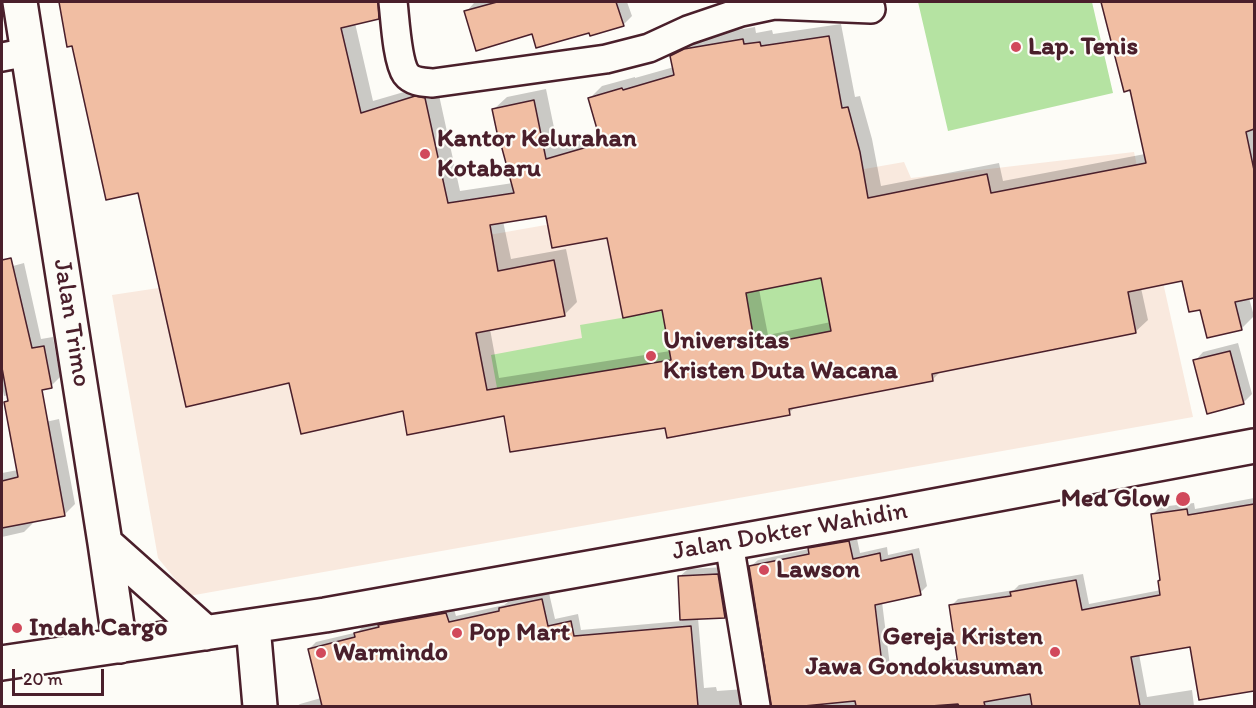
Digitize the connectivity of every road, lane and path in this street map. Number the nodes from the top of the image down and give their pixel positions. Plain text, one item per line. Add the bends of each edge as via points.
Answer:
1 (20, 2) edge
2 (393, 2) edge
3 (871, 9) dead end
4 (15, 54) edge
5 (1254, 446) edge
6 (105, 543) junction
7 (729, 543) junction
8 (253, 626) junction
9 (206, 633) junction
10 (120, 646) junction
11 (2, 663) edge
12 (260, 706) edge
13 (756, 706) edge

1 - 4 main road, Jalan Trimo
2 - 3 street via 406,75 418,82 433,83 606,59 649,48 741,12 774,5
4 - 6 main road, Jalan Trimo
5 - 7 main road, Jalan Dokter Wahidin
6 - 9 main road
6 - 10 main road, Jalan Trimo
7 - 8 main road, Jalan Dokter Wahidin
7 - 13 street
8 - 9 main road, Jalan Dokter Wahidin
8 - 12 main road
9 - 10 main road, Jalan Dokter Wahidin
10 - 11 main road, Jalan Dokter Wahidin

